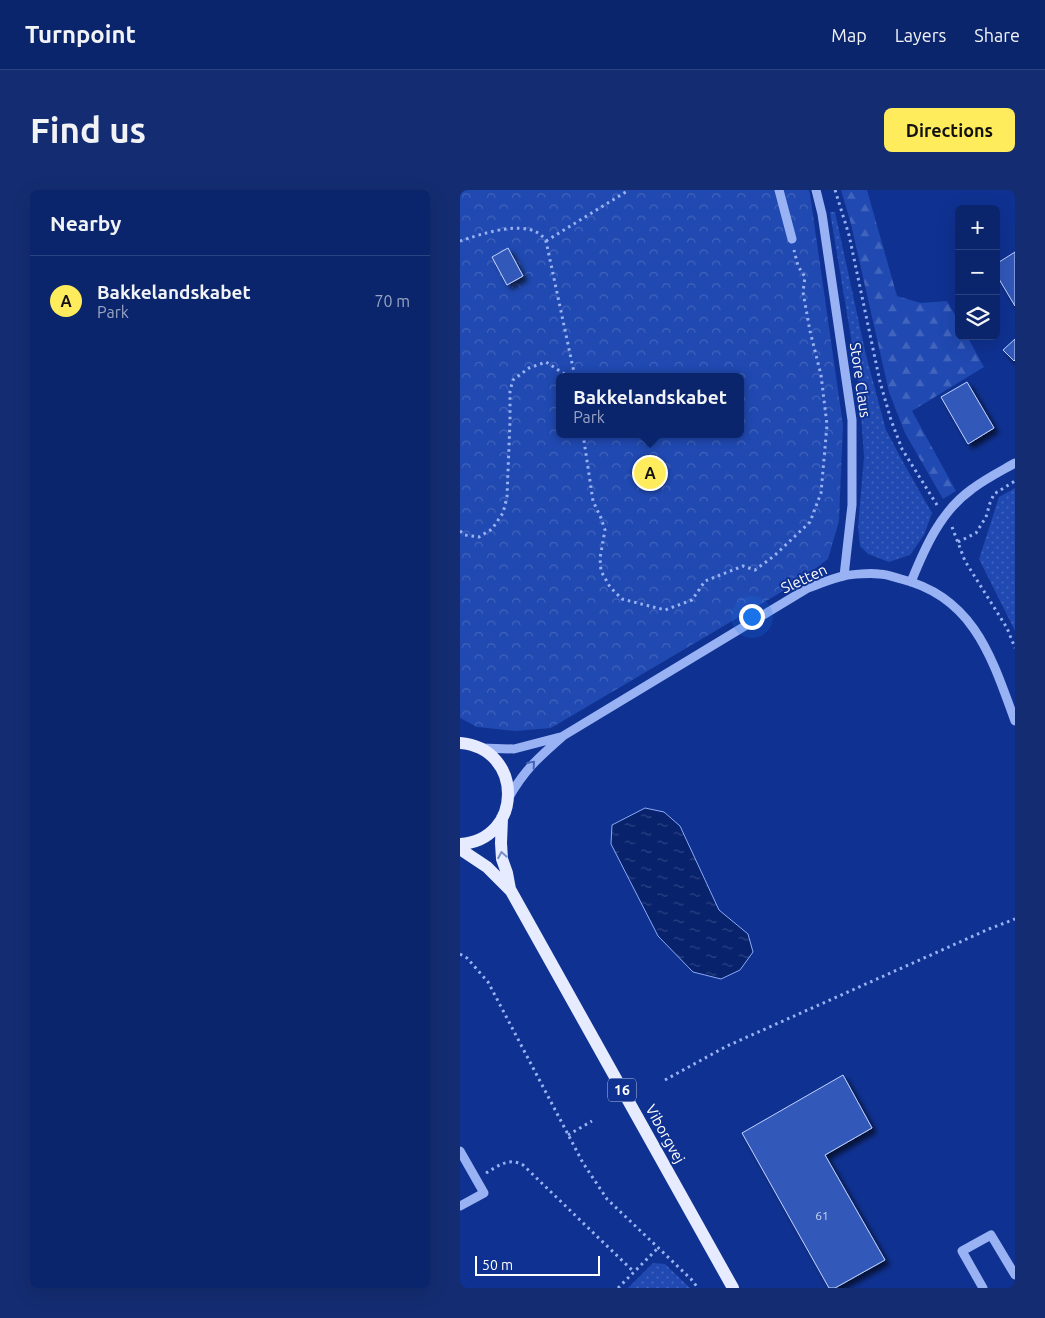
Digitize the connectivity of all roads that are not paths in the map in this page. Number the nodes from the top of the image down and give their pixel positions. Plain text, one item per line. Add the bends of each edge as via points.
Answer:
1 (779, 190) edge
2 (816, 190) edge
3 (792, 240) road end
4 (1015, 463) edge
5 (844, 576) junction
6 (911, 582) junction
7 (1015, 721) edge
8 (563, 736) junction
9 (461, 742) edge
10 (481, 748) junction
11 (508, 799) junction
12 (502, 818) junction
13 (460, 844) edge
14 (460, 849) edge
15 (511, 891) junction
16 (460, 1151) edge
17 (460, 1206) edge
18 (1015, 1276) edge
19 (733, 1288) edge
20 (983, 1288) edge

1 - 3 street
2 - 5 street, Store Claus via 852,420 852,505
4 - 6 street via 972,489 944,516
5 - 6 street, Sletten via 878,574
5 - 8 street, Sletten via 808,588
6 - 7 street, Sletten via 952,603 977,631 997,671
8 - 10 street, Sletten via 514,749
11 -> 8 street, Sletten via 528,768
9 - 10 main road, 16
10 - 11 main road, 16 via 503,770 509,789
11 - 12 main road, 16
12 - 13 main road, 16 via 490,833
15 -> 12 main road, Viborgvej / 16 via 501,851
14 - 15 main road, Viborgvej / 16 via 487,866
15 - 19 main road, Viborgvej / 16
16 - 17 street via 484,1193
18 - 20 street via 992,1235 962,1251

